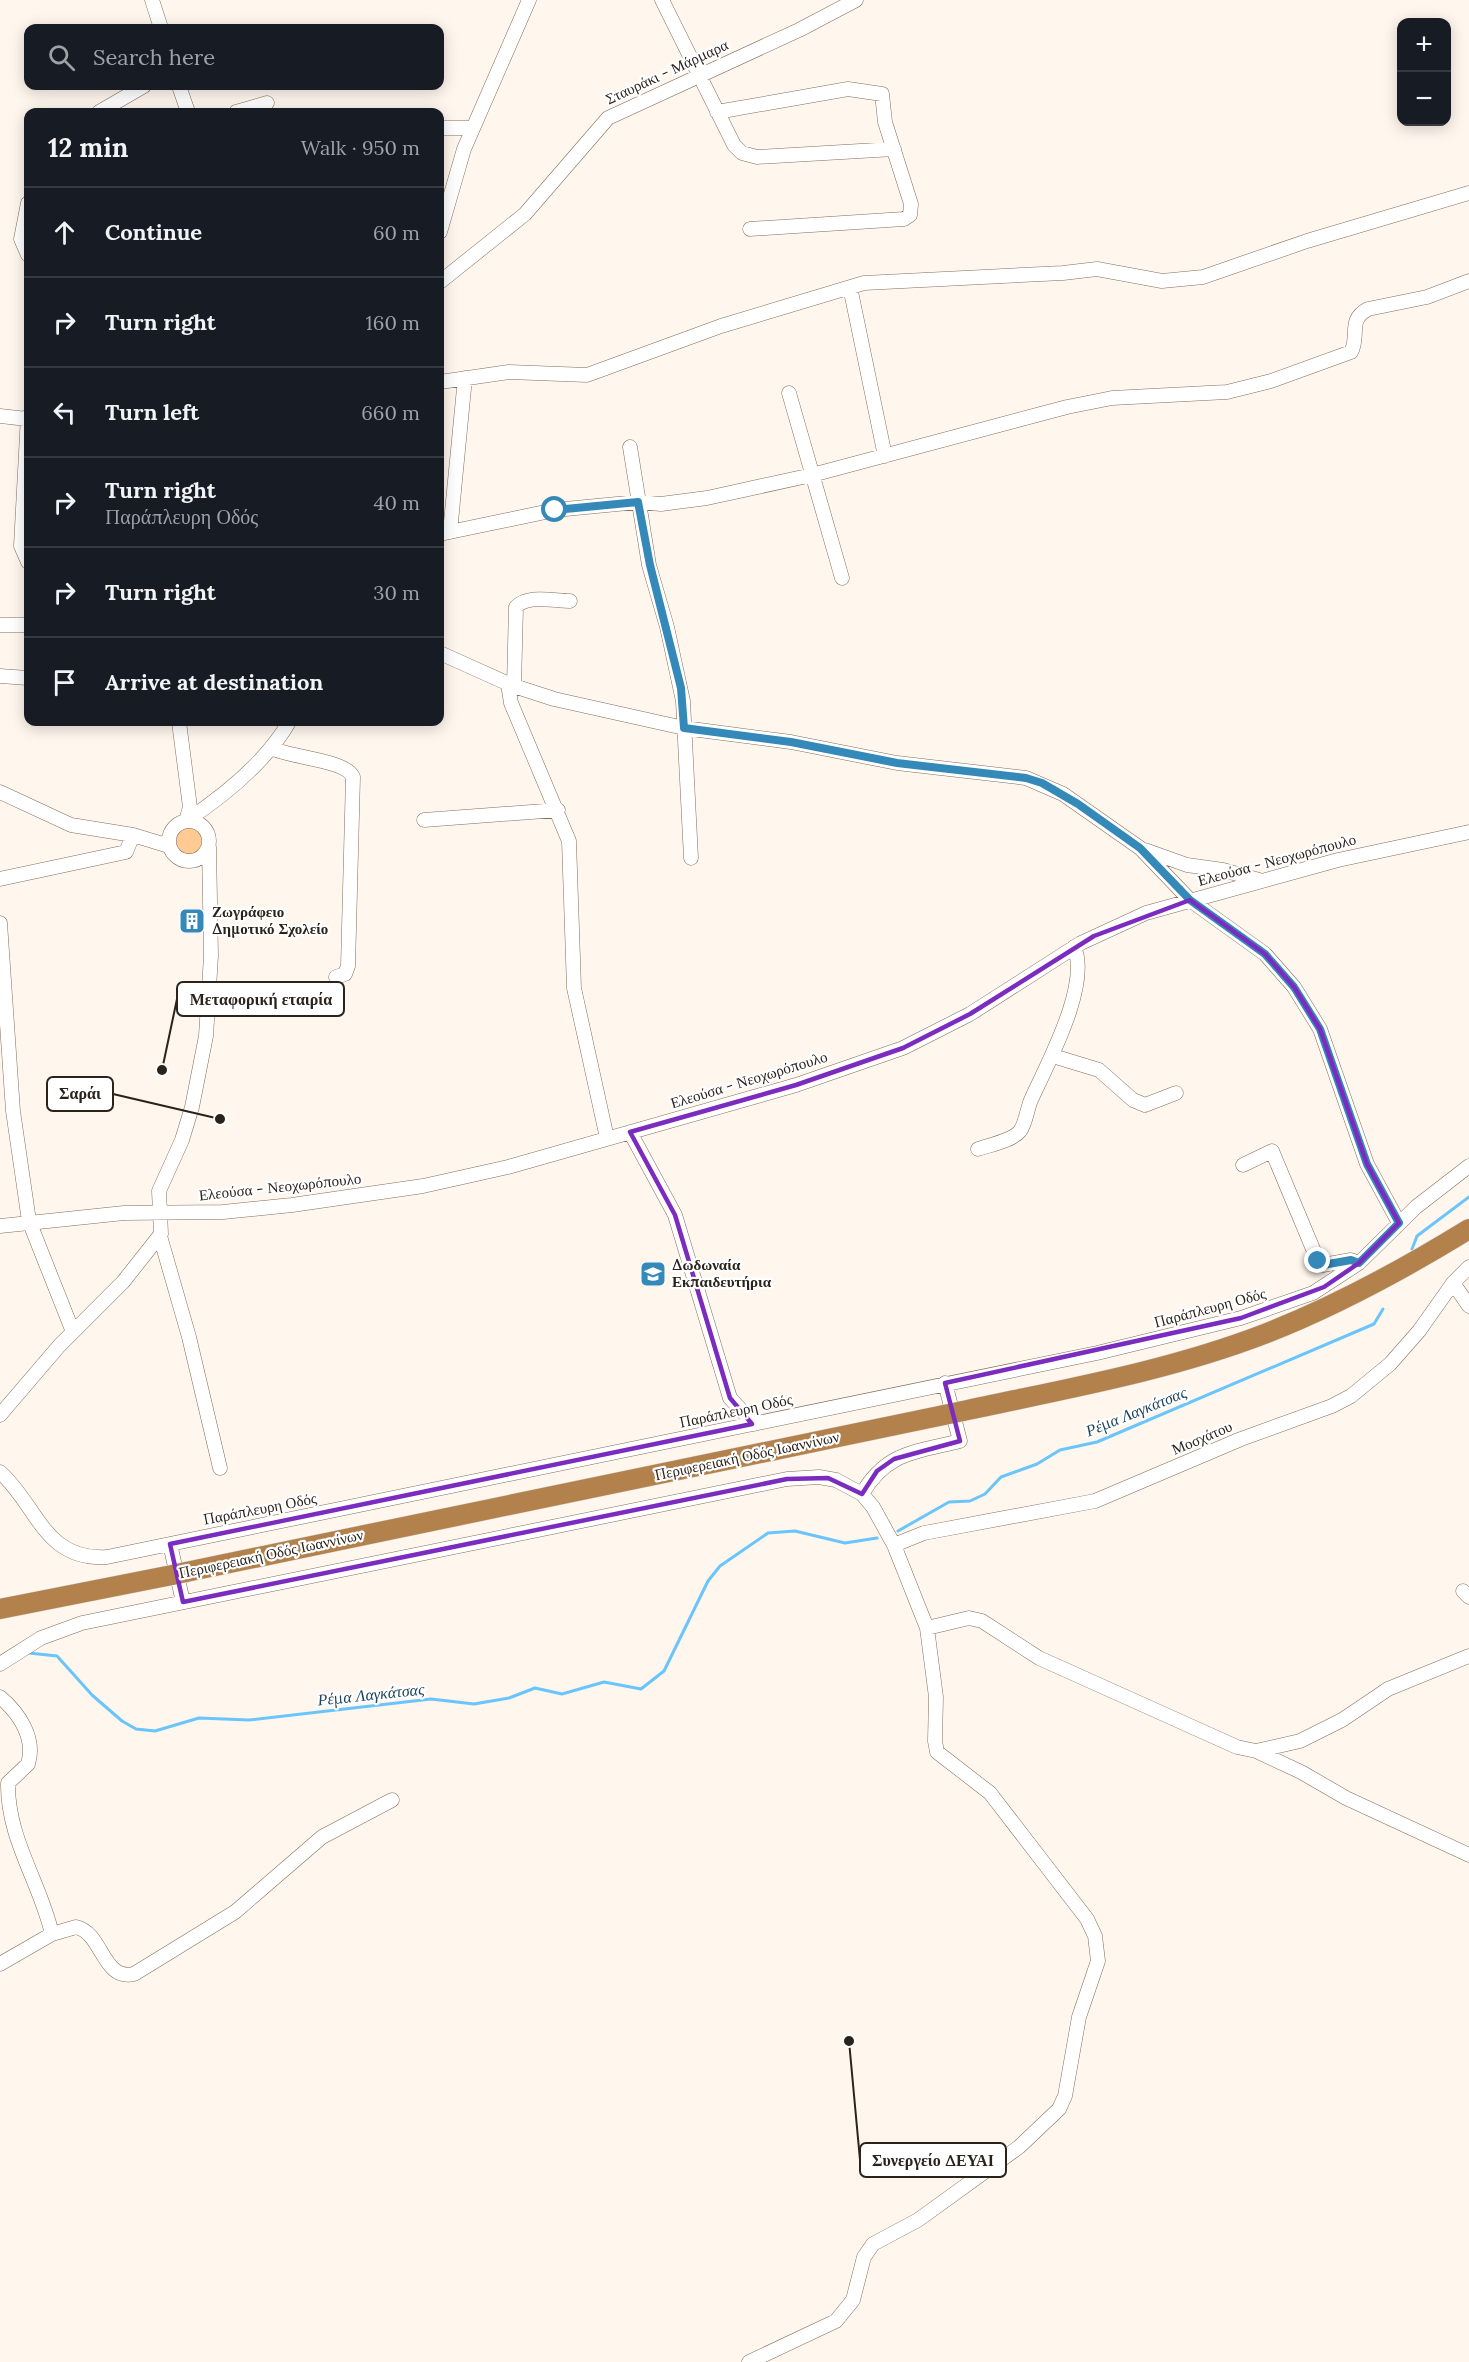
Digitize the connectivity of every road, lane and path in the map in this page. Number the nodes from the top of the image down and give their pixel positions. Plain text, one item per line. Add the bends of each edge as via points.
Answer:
1 (152, 0) edge
2 (529, 0) edge
3 (662, 0) edge
4 (856, 0) edge
5 (160, 24) edge
6 (698, 75) junction
7 (137, 90) edge
8 (180, 90) edge
9 (267, 103) dead end
10 (106, 108) edge
11 (187, 108) edge
12 (250, 108) edge
13 (717, 112) junction
14 (444, 128) edge
15 (472, 128) junction
16 (894, 149) junction
17 (1469, 193) edge
18 (444, 219) edge
19 (24, 224) edge
20 (750, 229) dead end
21 (24, 246) edge
22 (444, 278) edge
23 (1469, 281) edge
24 (850, 287) junction
25 (465, 378) junction
26 (444, 381) edge
27 (789, 393) dead end
28 (0, 416) edge
29 (24, 417) edge
30 (630, 447) dead end
31 (885, 456) junction
32 (813, 475) junction
33 (638, 502) junction
34 (24, 520) edge
35 (445, 533) edge
36 (24, 553) edge
37 (842, 578) dead end
38 (570, 601) dead end
39 (0, 625) edge
40 (24, 625) edge
41 (444, 655) edge
42 (0, 676) edge
43 (24, 678) edge
44 (511, 685) junction
45 (180, 726) edge
46 (286, 726) edge
47 (684, 728) junction
48 (272, 748) junction
49 (0, 792) edge
50 (220, 796) junction
51 (558, 810) junction
52 (424, 820) dead end
53 (180, 824) junction
54 (1469, 832) edge
55 (133, 836) junction
56 (208, 840) junction
57 (169, 846) junction
58 (1140, 848) junction
59 (691, 858) dead end
60 (189, 862) junction
61 (0, 879) edge
62 (1260, 881) junction
63 (208, 886) junction
64 (1190, 900) junction
65 (0, 923) edge
66 (1074, 947) junction
67 (336, 977) dead end
68 (3, 1035) edge
69 (1053, 1056) junction
70 (1176, 1093) dead end
71 (630, 1132) junction
72 (607, 1138) junction
73 (978, 1149) dead end
74 (1243, 1165) dead end
75 (1469, 1166) edge
76 (160, 1213) junction
77 (29, 1221) junction
78 (1399, 1223) junction
79 (0, 1226) edge
80 (1469, 1229) edge
81 (160, 1236) junction
82 (1359, 1263) junction
83 (1469, 1267) edge
84 (1453, 1283) junction
85 (1469, 1306) edge
86 (72, 1332) junction
87 (945, 1383) junction
88 (0, 1415) edge
89 (754, 1424) junction
90 (220, 1468) dead end
91 (0, 1472) edge
92 (862, 1494) junction
93 (170, 1544) junction
94 (894, 1545) junction
95 (183, 1602) junction
96 (0, 1609) edge
97 (927, 1628) junction
98 (1469, 1656) edge
99 (0, 1664) edge
100 (0, 1697) edge
101 (1256, 1751) junction
102 (392, 1800) dead end
103 (1469, 1855) edge
104 (52, 1934) junction
105 (0, 1964) edge
106 (749, 2362) edge

1 - 5 street
2 - 15 street
3 - 6 street
4 - 6 street, Σταυράκι - Μάρμαρα
6 - 13 street
6 - 22 street, Σταυράκι - Μάρμαρα via 608,117 525,214
7 - 10 street
8 - 11 street
9 - 12 street
13 - 16 street via 736,148 753,157
13 - 16 street via 848,89 880,92
14 - 15 street
15 - 18 street
16 - 20 street via 911,204 907,218
17 - 24 street via 1193,279 1151,280 1090,269
19 - 21 street
23 - 31 street via 1427,297 1364,310 1354,323 1355,343 1351,352 1271,381 1200,395 1112,398
24 - 25 street via 692,336 587,375 518,371
24 - 31 street
25 - 26 street
25 - 35 street
27 - 32 street
28 - 29 street
30 - 33 street
31 - 32 street
32 - 33 street via 707,498 661,504
32 - 37 street
33 - 35 street via 555,510
33 - 47 street via 681,688
34 - 36 street via 21,546
38 - 44 street via 529,600 516,606
39 - 40 street
41 - 44 street
42 - 43 street
44 - 47 street via 554,699
44 - 51 street via 511,703
45 - 53 street via 190,807
46 - 48 street
47 - 58 street via 791,742 897,763 1026,778 1063,794
47 - 59 street
48 - 50 street
48 - 67 street via 285,755 342,766 353,777 348,966 345,974
49 - 55 street via 71,825
50 - 53 street
50 - 56 street
51 - 52 street
51 - 72 street via 569,841 574,988
53 - 55 street
53 - 56 street via 199,823
53 - 57 street via 170,833
54 - 62 street, Ελεούσα - Νεοχωρόπουλο
55 - 57 street
55 - 61 street via 126,852
56 - 60 street via 201,858
56 - 63 street
57 - 60 street via 176,858
58 - 62 street via 1187,866 1223,870
58 - 64 street
60 - 63 street
62 - 64 street, Ελεούσα - Νεοχωρόπουλο
63 - 76 street via 211,975 203,1061 182,1140 159,1191
64 - 66 street, Ελεούσα - Νεοχωρόπουλο via 1146,913
64 - 78 street via 1265,954 1294,987 1320,1029 1367,1164
65 - 68 street
66 - 69 street via 1079,960 1078,974
66 - 71 street, Ελεούσα - Νεοχωρόπουλο via 970,1014 914,1043 796,1085
68 - 77 street
69 - 70 street via 1099,1070 1145,1105
69 - 73 street via 1019,1132
71 - 72 street, Ελεούσα - Νεοχωρόπουλο
71 - 89 street via 675,1215 730,1398
72 - 76 street, Ελεούσα - Νεοχωρόπουλο via 483,1174 423,1186 243,1210
74 - 82 street via 1272,1152 1318,1261 1323,1265 1351,1260
75 - 78 street, Παράπλευρη Οδός
76 - 77 street, Ελεούσα - Νεοχωρόπουλο
76 - 81 street
77 - 79 street, Ελεούσα - Νεοχωρόπουλο
77 - 86 street
78 - 82 street, Παράπλευρη Οδός
80 - 96 highway, Περιφερειακή Οδός Ιωαννίνων via 1348,1298 1257,1336 1156,1368
81 - 86 street via 106,1301
81 - 90 street
82 - 87 street, Παράπλευρη Οδός via 1324,1287 1268,1310 1097,1353
83 - 84 street, Μοσχάτου
84 - 85 street
84 - 94 street, Μοσχάτου via 1390,1364 1351,1396 1332,1406 1095,1501 924,1533
86 - 88 street
87 - 89 street, Παράπλευρη Οδός
87 - 92 street via 960,1441 894,1459 877,1471
89 - 93 street, Παράπλευρη Οδός
91 - 93 street, Παράπλευρη Οδός via 54,1541 76,1554 107,1557
92 - 94 street
92 - 95 street via 828,1478 787,1479
93 - 95 street
94 - 97 street
95 - 99 street via 68,1627 28,1644
97 - 101 street via 969,1618 982,1621 1046,1662 1238,1747
97 - 106 street via 936,1697 937,1752 999,1803 1083,1913 1096,1941 1096,1970 1078,2022 1065,2096 1055,2114 1019,2147 918,2220 873,2244 864,2257 853,2300 840,2317
98 - 101 street via 1388,1689 1310,1737
100 - 104 street via 19,1718 30,1741 28,1764 8,1783 11,1819
101 - 103 street via 1365,1808
102 - 104 street via 322,1837 235,1912 134,1974 124,1976 115,1971 84,1929 72,1927
104 - 105 street

